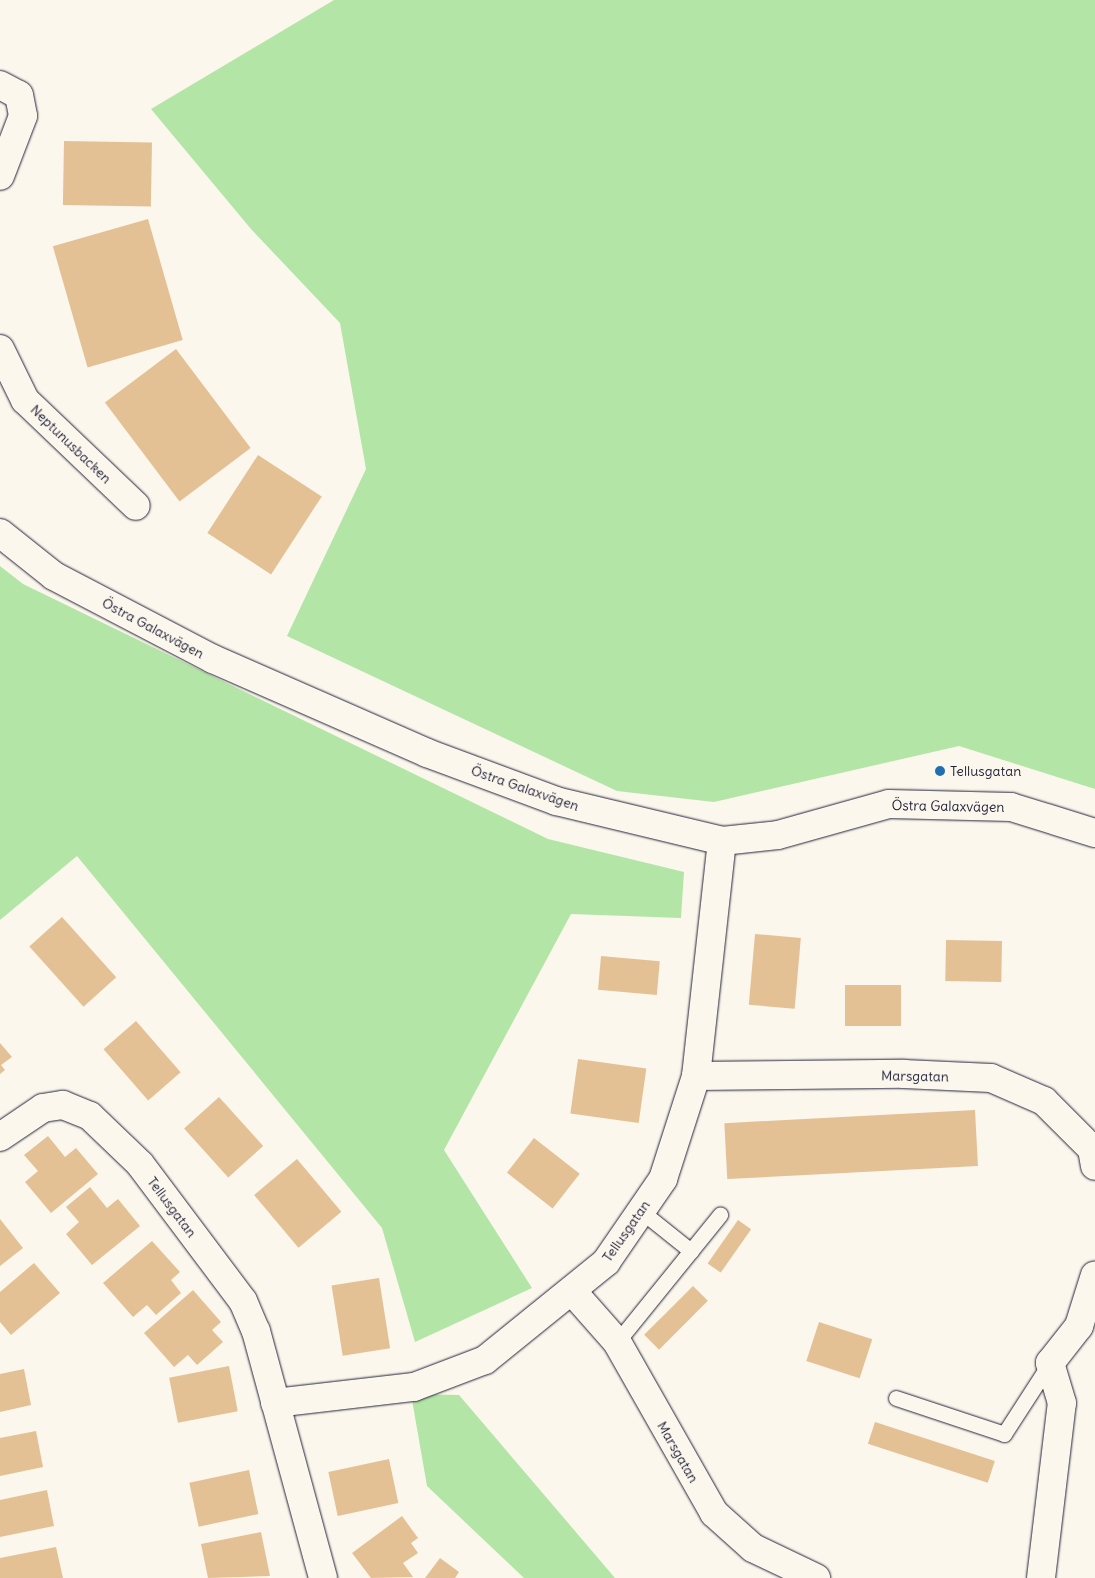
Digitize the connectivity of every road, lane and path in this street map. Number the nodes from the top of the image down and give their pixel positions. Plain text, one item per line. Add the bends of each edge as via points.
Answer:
1 (0, 86) edge
2 (0, 176) edge
3 (0, 350) edge
4 (136, 506) dead end
5 (0, 533) edge
6 (1095, 834) edge
7 (722, 841) junction
8 (696, 1076) junction
9 (0, 1138) edge
10 (1095, 1166) edge
11 (641, 1211) junction
12 (720, 1215) dead end
13 (690, 1251) junction
14 (1095, 1275) edge
15 (572, 1291) junction
16 (617, 1342) junction
17 (1050, 1363) junction
18 (896, 1398) dead end
19 (275, 1403) junction
20 (323, 1578) edge
21 (816, 1578) edge
22 (1041, 1578) edge

1 - 2 street via 19,95 23,116
3 - 4 street, Neptunusbacken via 25,400
5 - 7 street, Östra Galaxvägen via 54,576 213,659 427,753 556,801
6 - 7 street, Östra Galaxvägen via 1011,808 889,804 778,835
7 - 8 street, Tellusgatan
8 - 10 street, Marsgatan via 904,1074 991,1078 1044,1101 1092,1149
8 - 11 street, Tellusgatan via 663,1179
9 - 19 street, Tellusgatan via 42,1108 64,1105 90,1116 140,1164 243,1301 256,1331
11 - 13 lane
11 - 15 street, Tellusgatan via 606,1262
12 - 13 lane
13 - 16 lane
14 - 17 street via 1079,1326
15 - 16 street, Marsgatan
15 - 19 street, Tellusgatan via 485,1360 441,1377 414,1387
16 - 21 street, Marsgatan via 714,1513 753,1548
17 - 18 lane via 1004,1434
17 - 22 street via 1062,1403
19 - 20 street, Tellusgatan

